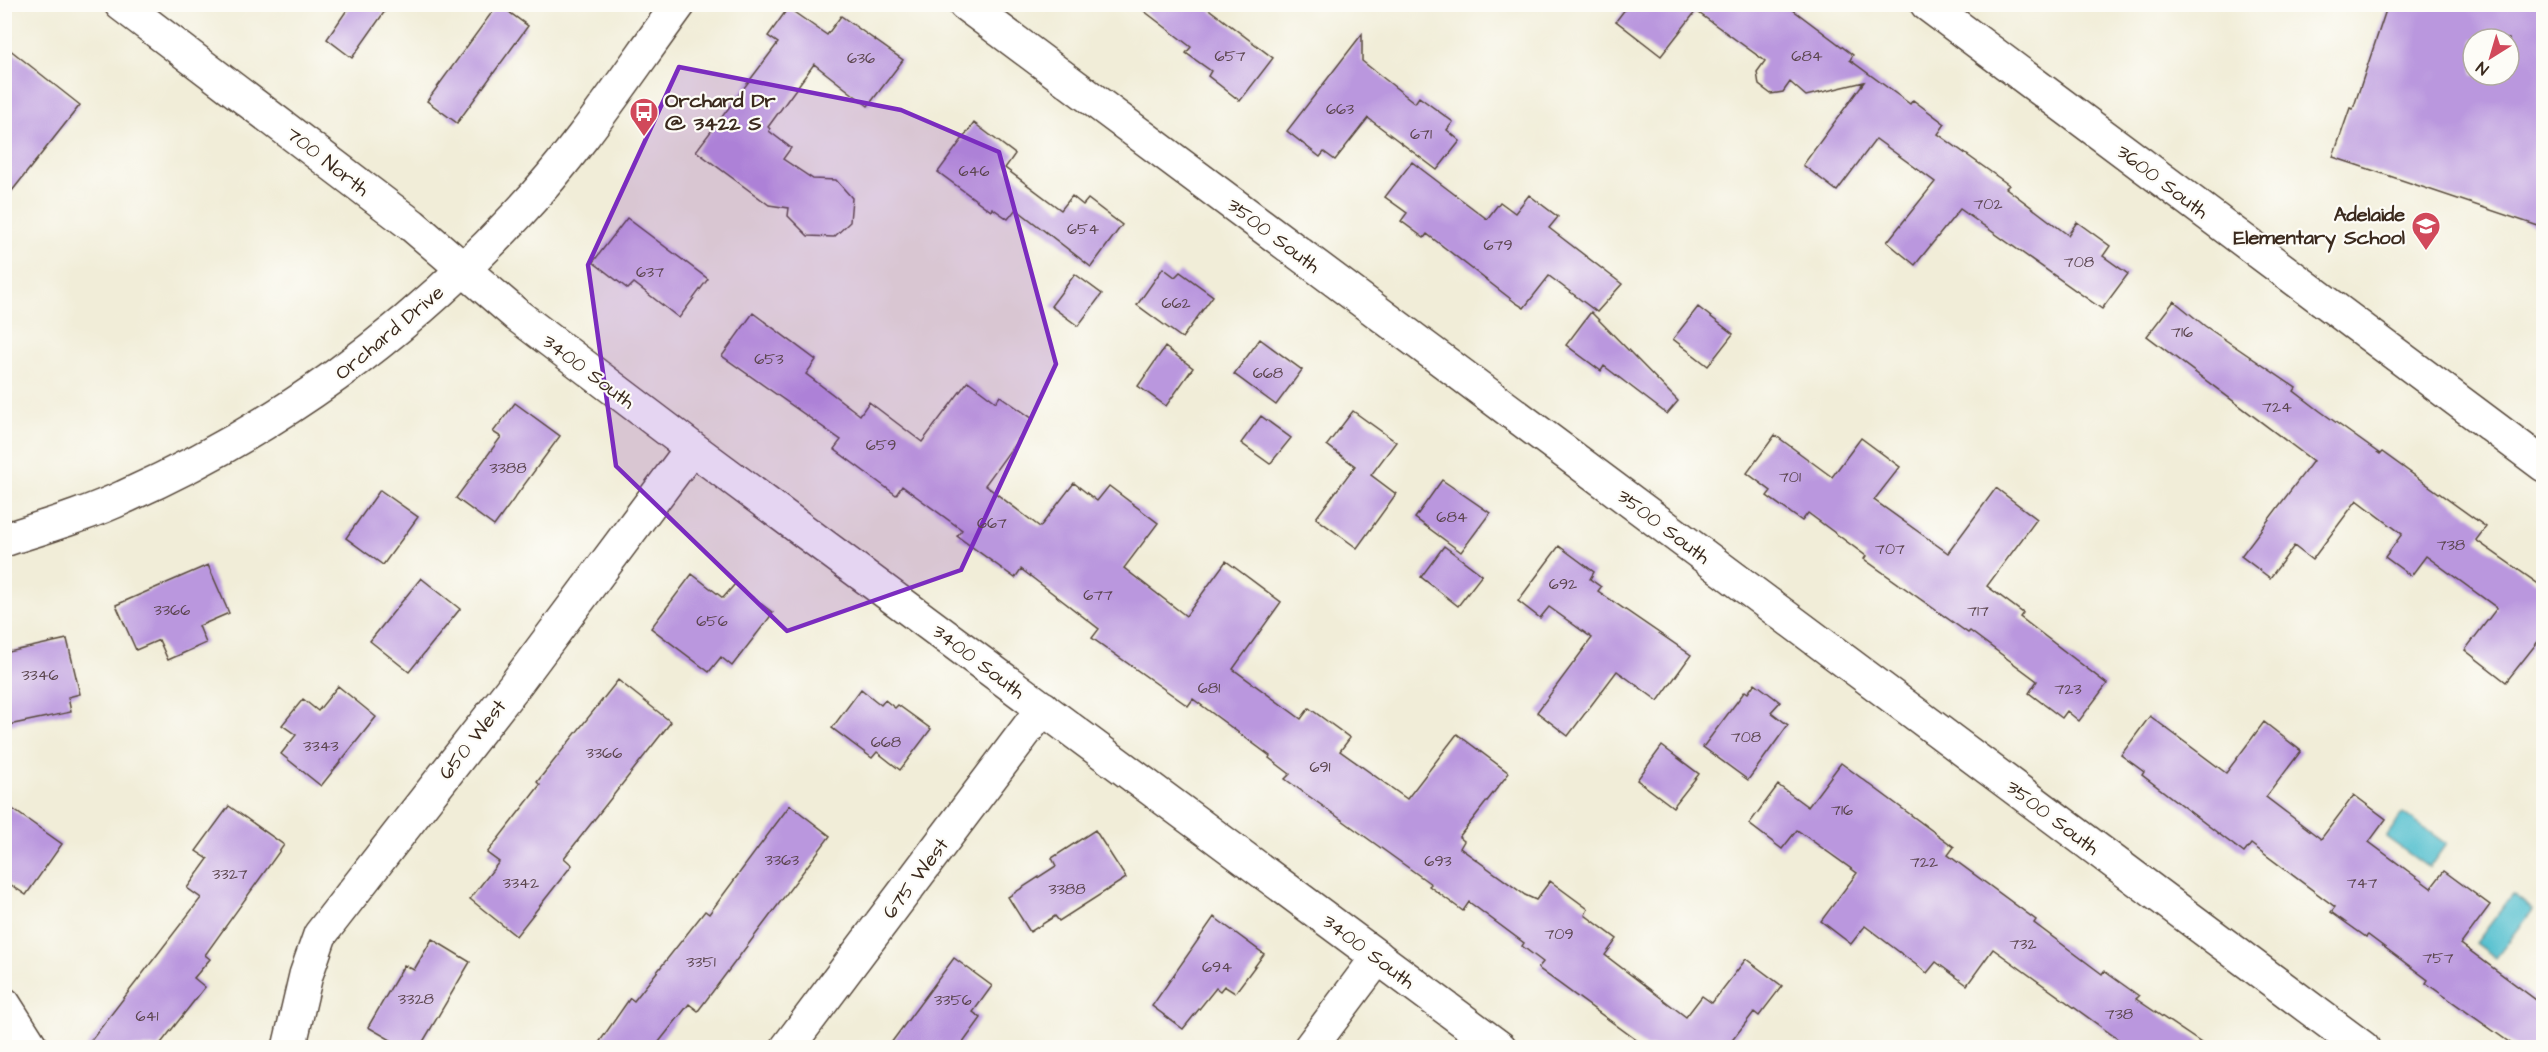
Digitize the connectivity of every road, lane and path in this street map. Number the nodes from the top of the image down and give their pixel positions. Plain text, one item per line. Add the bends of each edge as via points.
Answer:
1 (121, 4) edge
2 (679, 4) edge
3 (965, 4) edge
4 (1927, 4) edge
5 (462, 269) junction
6 (692, 448) junction
7 (2544, 465) edge
8 (4, 540) edge
9 (1043, 708) junction
10 (1378, 957) junction
11 (4, 1004) edge
12 (32, 1047) edge
13 (290, 1047) edge
14 (787, 1047) edge
15 (1310, 1047) edge
16 (1500, 1047) edge
17 (2363, 1047) edge

1 - 5 street, 700 North via 412,225
2 - 5 street, Orchard Drive via 571,150 519,213
3 - 17 street, 3500 South
4 - 7 street, 3600 South
5 - 6 street, 3400 South
5 - 8 street, Orchard Drive via 377,347 280,414 123,498
6 - 9 street, 3400 South
6 - 13 street, 650 West via 584,596 320,935 306,975
9 - 10 street, 3400 South
9 - 14 street, 675 West
10 - 15 street
10 - 16 street, 3400 South
11 - 12 street

